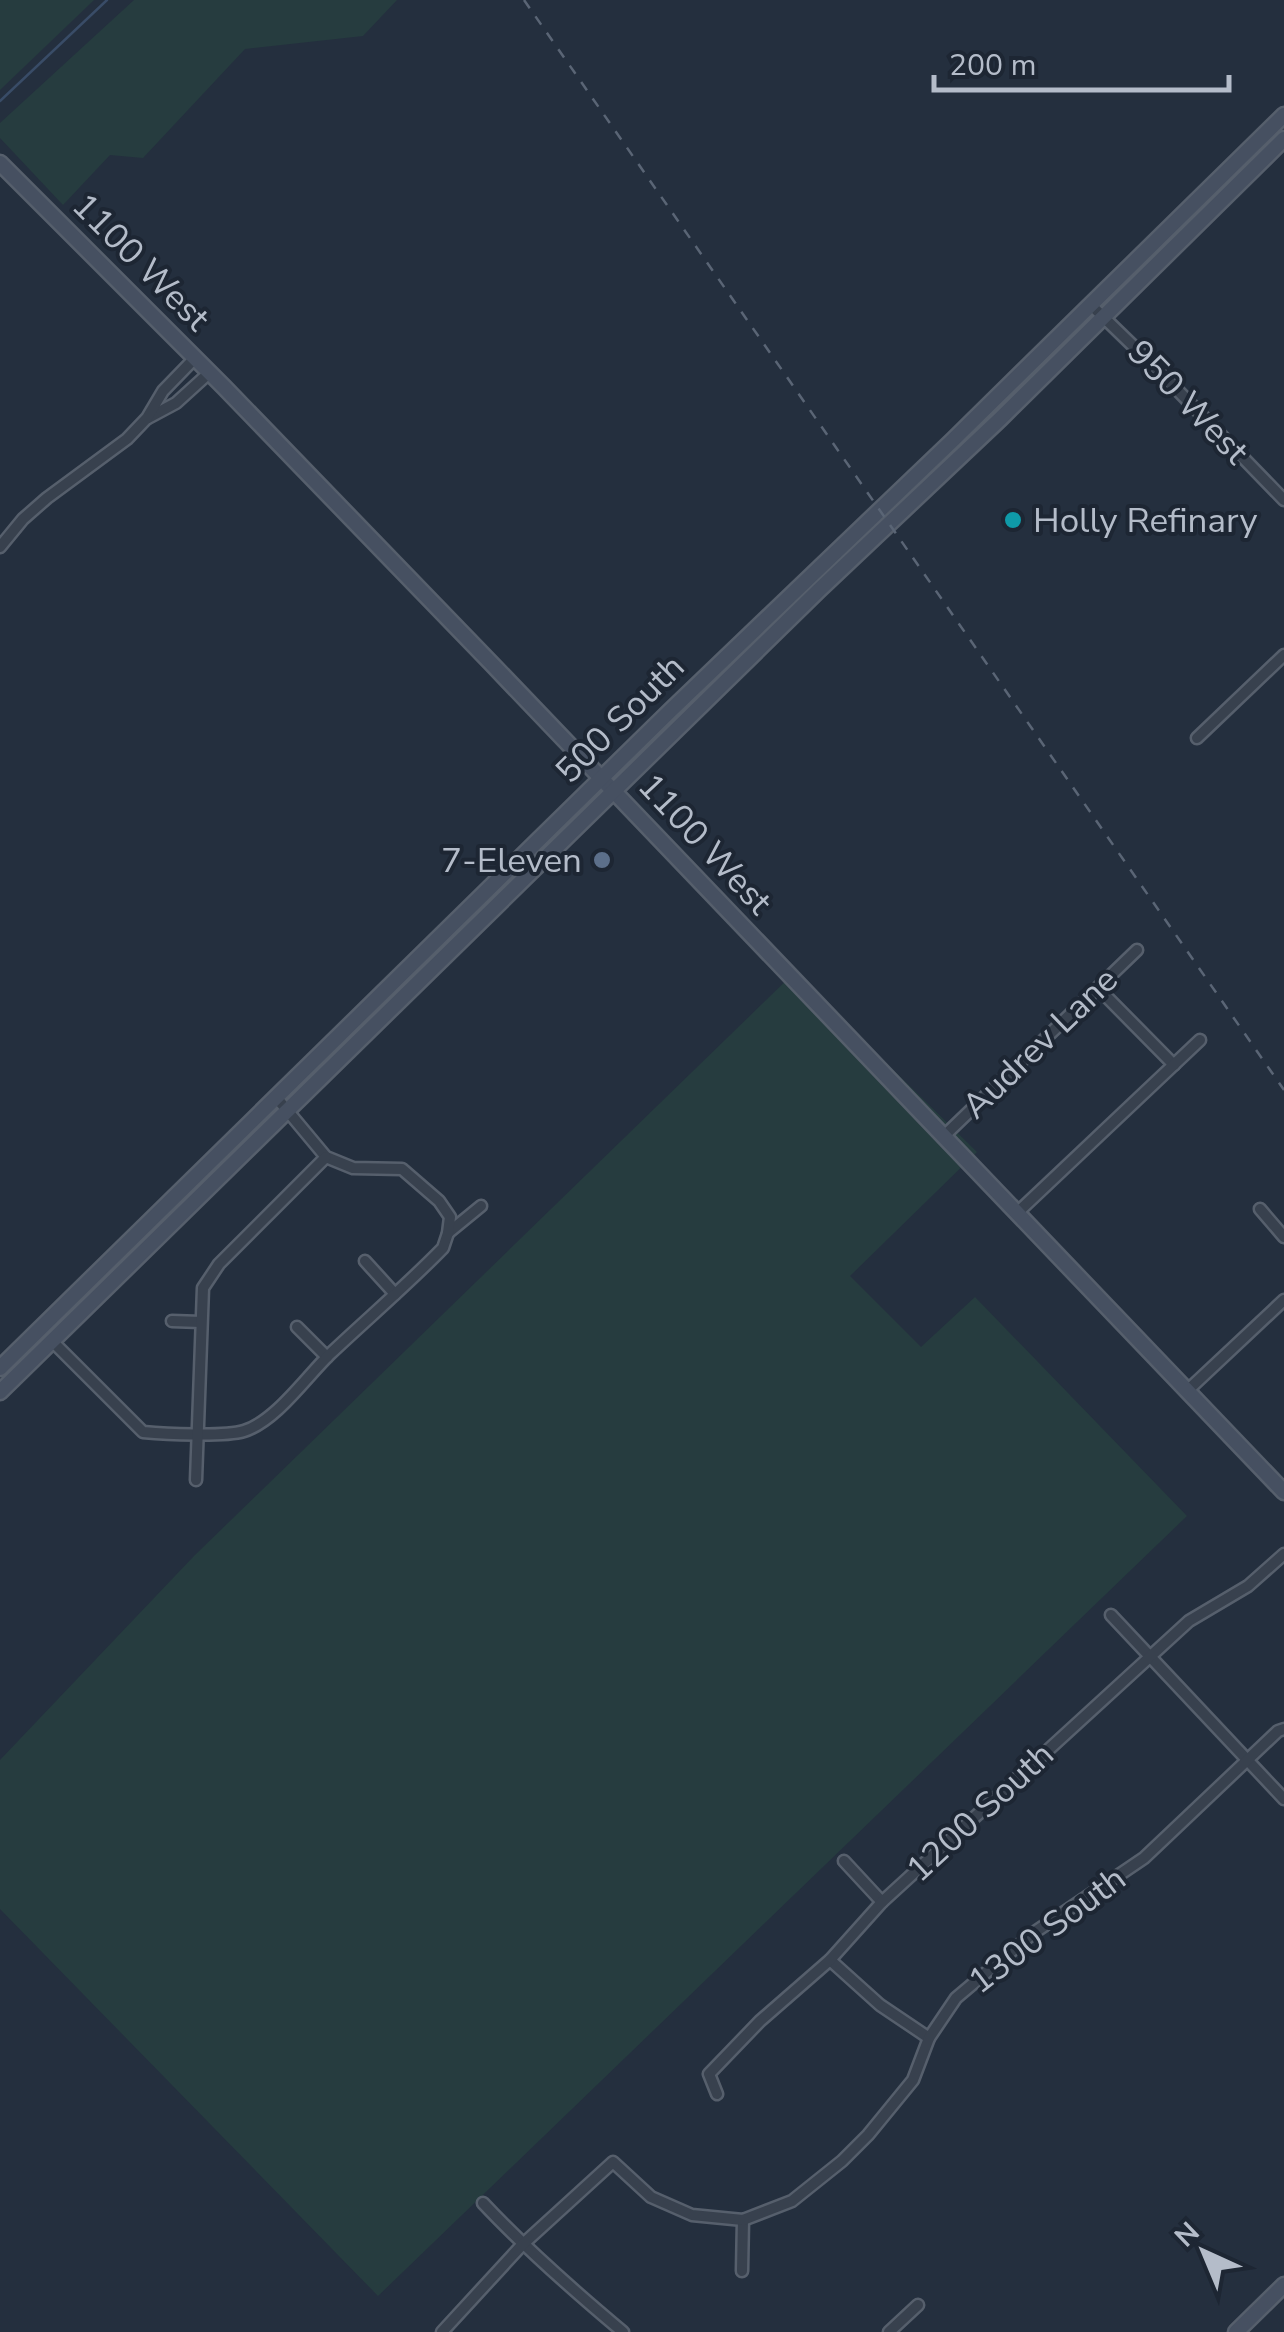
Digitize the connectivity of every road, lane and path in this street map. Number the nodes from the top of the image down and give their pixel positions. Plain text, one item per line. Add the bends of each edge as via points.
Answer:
1 (1284, 115) edge
2 (1284, 140) edge
3 (0, 162) edge
4 (1090, 305) junction
5 (1104, 317) junction
6 (195, 358) junction
7 (210, 372) junction
8 (148, 418) junction
9 (1284, 500) edge
10 (0, 548) edge
11 (1284, 654) edge
12 (1197, 738) dead end
13 (602, 778) junction
14 (614, 792) junction
15 (1138, 950) dead end
16 (1098, 988) junction
17 (1200, 1040) dead end
18 (1174, 1065) junction
19 (276, 1097) junction
20 (288, 1110) junction
21 (944, 1136) junction
22 (326, 1157) junction
23 (482, 1206) dead end
24 (1260, 1208) dead end
25 (1017, 1213) junction
26 (448, 1233) junction
27 (1284, 1236) edge
28 (364, 1261) dead end
29 (395, 1294) junction
30 (1284, 1300) edge
31 (172, 1321) dead end
32 (201, 1322) junction
33 (298, 1327) dead end
34 (52, 1341) junction
35 (327, 1358) junction
36 (0, 1368) edge
37 (1187, 1390) junction
38 (0, 1392) edge
39 (198, 1432) junction
40 (196, 1480) dead end
41 (1284, 1492) edge
42 (1284, 1554) edge
43 (1112, 1615) dead end
44 (1150, 1656) junction
45 (1284, 1729) edge
46 (1247, 1762) junction
47 (1284, 1799) edge
48 (844, 1861) dead end
49 (882, 1902) junction
50 (830, 1960) junction
51 (929, 2038) junction
52 (717, 2094) dead end
53 (483, 2203) dead end
54 (743, 2220) junction
55 (522, 2245) junction
56 (742, 2271) dead end
57 (1284, 2287) edge
58 (918, 2305) dead end
59 (442, 2332) edge
60 (624, 2332) edge
61 (889, 2332) edge
62 (1236, 2332) edge

1 - 4 main road, 500 South
2 - 5 main road, 500 South
3 - 6 main road, 1100 West
4 - 5 street, 950 West
4 - 13 main road, 500 South
5 - 9 street, 950 West
5 - 14 main road, 500 South
6 - 7 main road, 1100 West
6 - 8 street via 162,392
7 - 8 street via 176,404
7 - 13 main road, 1100 West
8 - 10 street via 46,498
11 - 12 street
13 - 14 main road, 1100 West
13 - 19 main road, 500 South
14 - 20 main road, 500 South
14 - 21 main road, 1100 West
15 - 16 street, Audrev Lane
16 - 18 street
16 - 21 street, Audrev Lane
17 - 18 street
18 - 25 street
19 - 20 street
19 - 36 main road, 500 South
20 - 22 street
20 - 34 main road, 500 South
21 - 25 main road, 1100 West
22 - 26 street via 353,1168 402,1170 439,1201 450,1217
22 - 32 street via 209,1276
23 - 26 street
24 - 27 street
25 - 37 main road, 1100 West
26 - 29 street via 443,1248
28 - 29 street
29 - 35 street
30 - 37 street
31 - 32 street
32 - 39 street
33 - 35 street
34 - 38 main road, 500 South
34 - 39 street via 144,1432
35 - 39 street via 256,1426
37 - 41 main road, 1100 West
39 - 40 street
42 - 44 street, 1200 South
43 - 44 street
44 - 46 street
44 - 49 street, 1200 South
45 - 46 street, 1300 South
46 - 47 street
46 - 51 street, 1300 South via 1144,1858 997,1962 956,1998
48 - 49 street
49 - 50 street, 1200 South
50 - 51 street
50 - 52 street, 1200 South via 708,2074
51 - 54 street, 1300 South via 914,2080 842,2161 792,2201
53 - 55 street
54 - 55 street via 692,2215 651,2197 613,2162
54 - 56 street
55 - 59 street
55 - 60 street
57 - 62 main road
58 - 61 street

